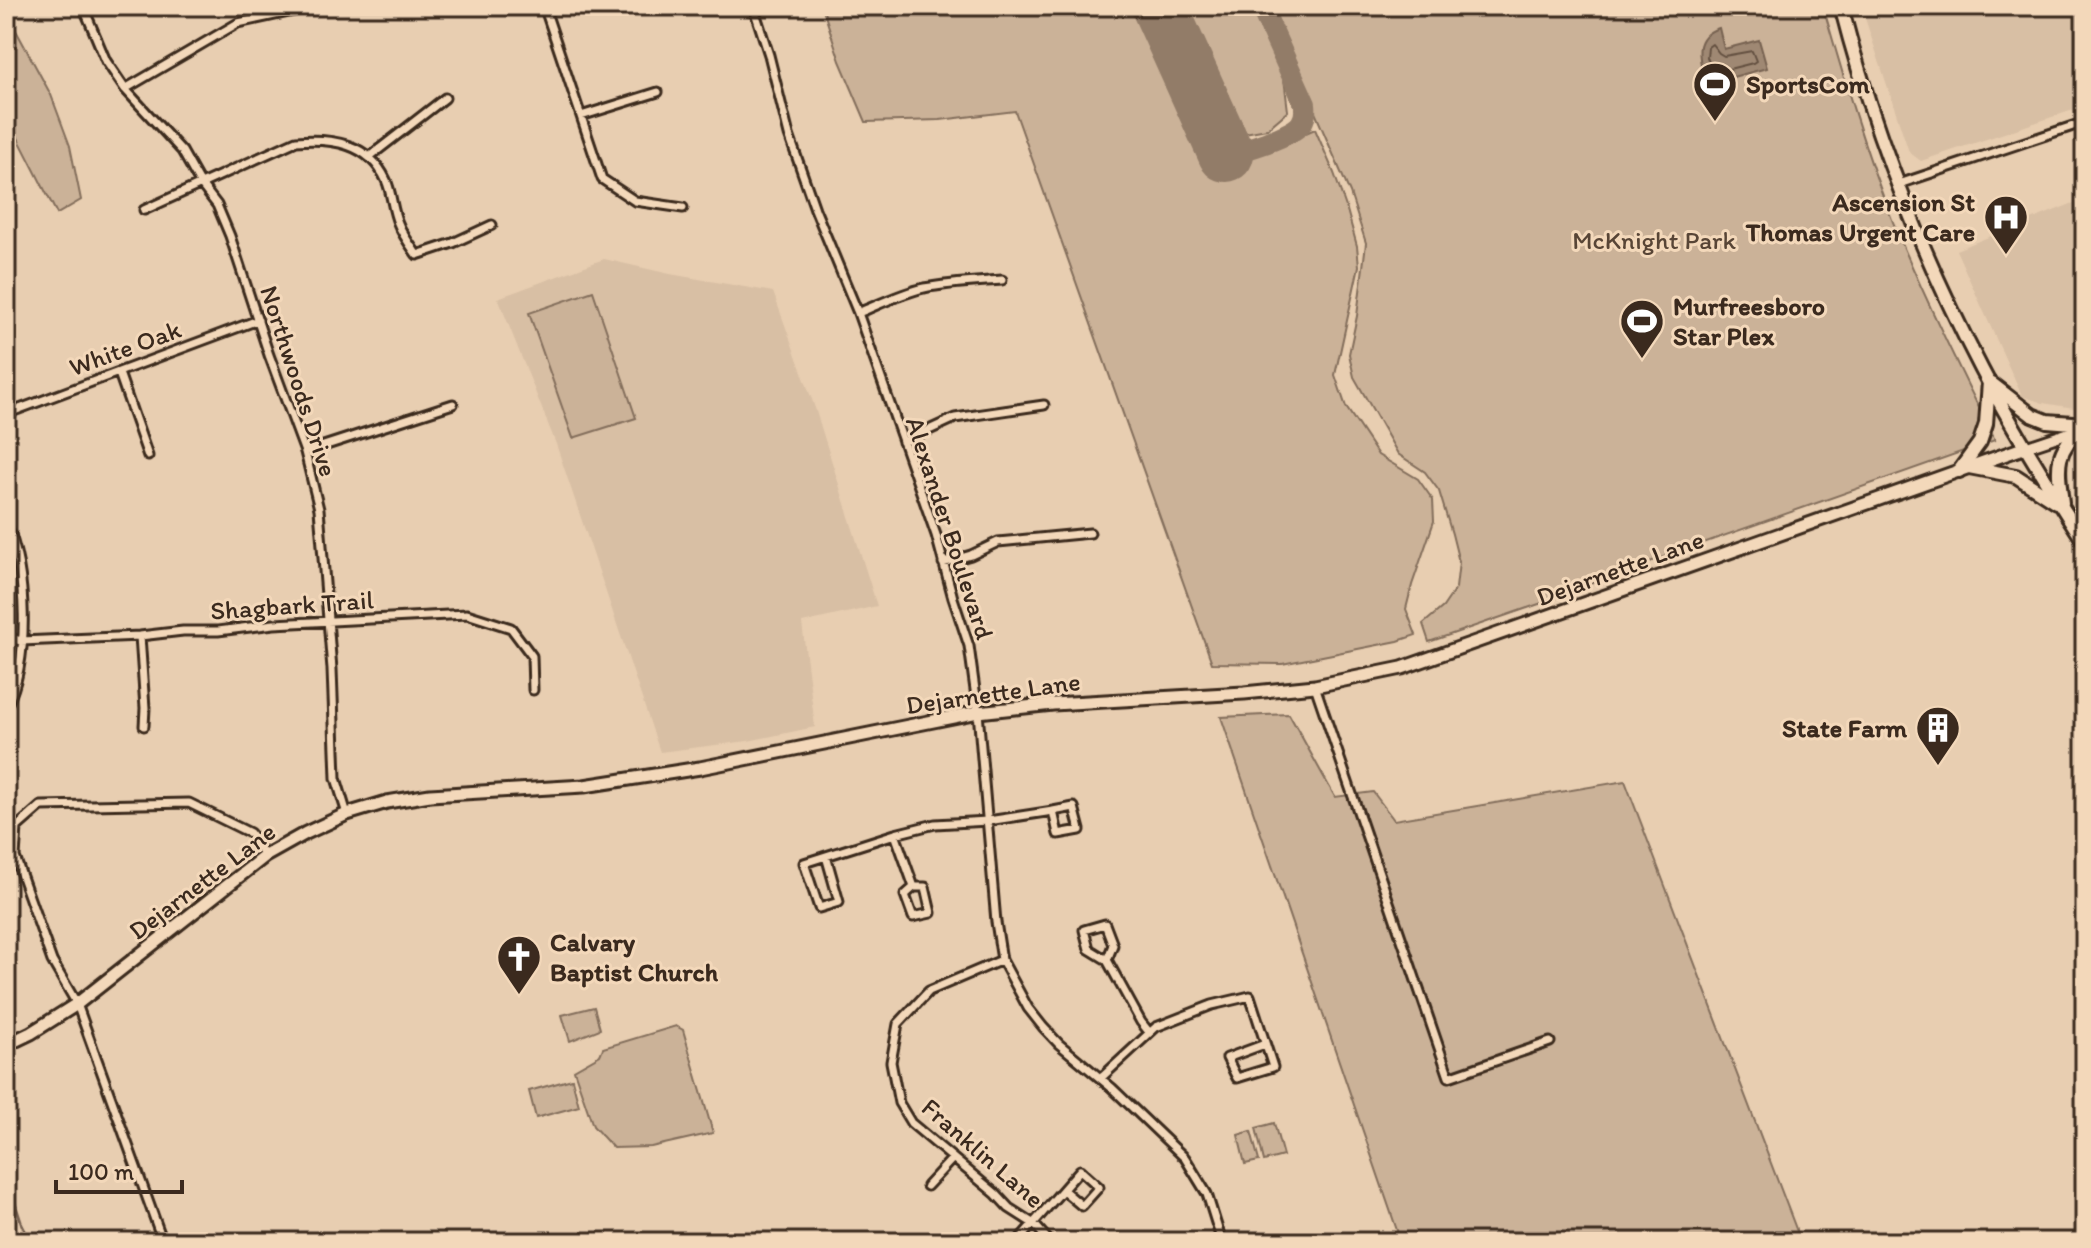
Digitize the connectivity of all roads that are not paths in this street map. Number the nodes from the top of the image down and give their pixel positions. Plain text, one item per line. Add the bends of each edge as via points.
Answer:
1 (83, 6) edge
2 (306, 6) edge
3 (544, 6) edge
4 (753, 6) edge
5 (1841, 6) edge
6 (125, 89) junction
7 (658, 92) dead end
8 (445, 98) dead end
9 (581, 116) junction
10 (2085, 122) edge
11 (369, 157) junction
12 (200, 183) junction
13 (1899, 184) junction
14 (683, 208) dead end
15 (144, 210) dead end
16 (492, 225) dead end
17 (1002, 280) dead end
18 (858, 313) junction
19 (258, 320) junction
20 (119, 373) junction
21 (1989, 382) junction
22 (453, 404) dead end
23 (1044, 405) dead end
24 (6, 414) edge
25 (2084, 426) edge
26 (903, 442) junction
27 (2026, 447) junction
28 (305, 452) junction
29 (148, 456) dead end
30 (1964, 469) junction
31 (2062, 506) junction
32 (6, 522) edge
33 (1090, 533) dead end
34 (2085, 543) edge
35 (943, 563) junction
36 (327, 621) junction
37 (140, 636) junction
38 (6, 637) edge
39 (21, 641) junction
40 (1315, 686) junction
41 (533, 690) dead end
42 (6, 707) edge
43 (978, 712) junction
44 (144, 726) dead end
45 (1053, 811) junction
46 (347, 814) junction
47 (988, 821) junction
48 (895, 834) junction
49 (265, 856) junction
50 (826, 856) junction
51 (914, 887) junction
52 (1002, 960) junction
53 (1107, 960) junction
54 (77, 1004) junction
55 (1149, 1032) junction
56 (1550, 1042) dead end
57 (1265, 1044) junction
58 (6, 1045) edge
59 (1101, 1078) junction
60 (953, 1158) junction
61 (927, 1186) dead end
62 (1063, 1190) junction
63 (1034, 1224) junction
64 (163, 1242) edge
65 (1017, 1242) edge
66 (1050, 1242) edge
67 (1222, 1242) edge

1 - 6 street, Northwoods Drive via 106,61
2 - 6 street via 238,23
3 - 9 street
4 - 18 street, Alexander Boulevard via 789,135
5 - 13 main road
6 - 12 street, Northwoods Drive via 182,151
7 - 9 street
8 - 11 street
9 - 14 street via 602,179 635,201
10 - 13 street
11 - 12 street via 345,143 296,141
11 - 16 street via 386,180 398,223 417,255
12 - 15 street
12 - 19 street, Northwoods Drive via 217,205
13 - 21 main road
17 - 18 street via 922,288
18 - 26 street, Alexander Boulevard
19 - 20 street, White Oak
19 - 28 street, Northwoods Drive
20 - 24 street, White Oak
20 - 29 street
21 - 25 main road via 2032,415
21 - 27 main road
21 - 30 main road via 1986,424
22 - 28 street
23 - 26 street via 955,418
25 - 27 street
25 - 31 main road via 2059,458
26 - 35 street, Alexander Boulevard
27 - 30 main road, Dejarnette Lane
27 - 31 main road
28 - 36 street, Northwoods Drive via 319,509
30 - 31 main road via 2016,476
30 - 40 main road, Dejarnette Lane via 1402,668
31 - 34 main road
32 - 39 street via 24,603
33 - 35 street via 998,542
35 - 43 street, Alexander Boulevard via 969,646
36 - 37 street, Shagbark Trail
36 - 41 street, Shagbark Trail via 467,614 511,628 532,656
36 - 46 street, Northwoods Drive via 336,778
37 - 39 street, Shagbark Trail
37 - 44 street
38 - 39 street, Shagbark Trail
39 - 42 street via 18,674
40 - 43 main road, Dejarnette Lane
40 - 56 street via 1449,1077
43 - 46 main road, Dejarnette Lane via 690,770 584,786 430,795
43 - 47 street, Alexander Boulevard
45 - 45 street via 1074,807 1080,830 1058,834
45 - 47 street
46 - 49 main road, Dejarnette Lane
47 - 48 street via 935,824
47 - 52 street, Alexander Boulevard
48 - 50 street
48 - 51 street
49 - 54 main road, Dejarnette Lane
49 - 54 street via 250,833 189,803 41,806 17,827 15,857 52,961
50 - 50 street via 804,863 819,908 839,902
51 - 51 street via 905,895 913,917 931,913 925,887
52 - 59 street, Alexander Boulevard via 1043,1027
52 - 60 street, Franklin Lane via 929,991 898,1024 891,1062 899,1103 911,1123
53 - 53 street via 1113,945 1105,924 1084,930 1089,949
53 - 55 street
54 - 58 main road, Dejarnette Lane
54 - 64 street
55 - 57 street via 1212,1005 1250,996
55 - 59 street
57 - 57 street via 1227,1058 1237,1078 1273,1067
59 - 67 street, Alexander Boulevard via 1185,1158 1207,1194
60 - 61 street
60 - 63 street, Franklin Lane
62 - 62 street via 1080,1170 1099,1187 1082,1206
62 - 63 street
63 - 65 street
63 - 66 street, Franklin Lane

